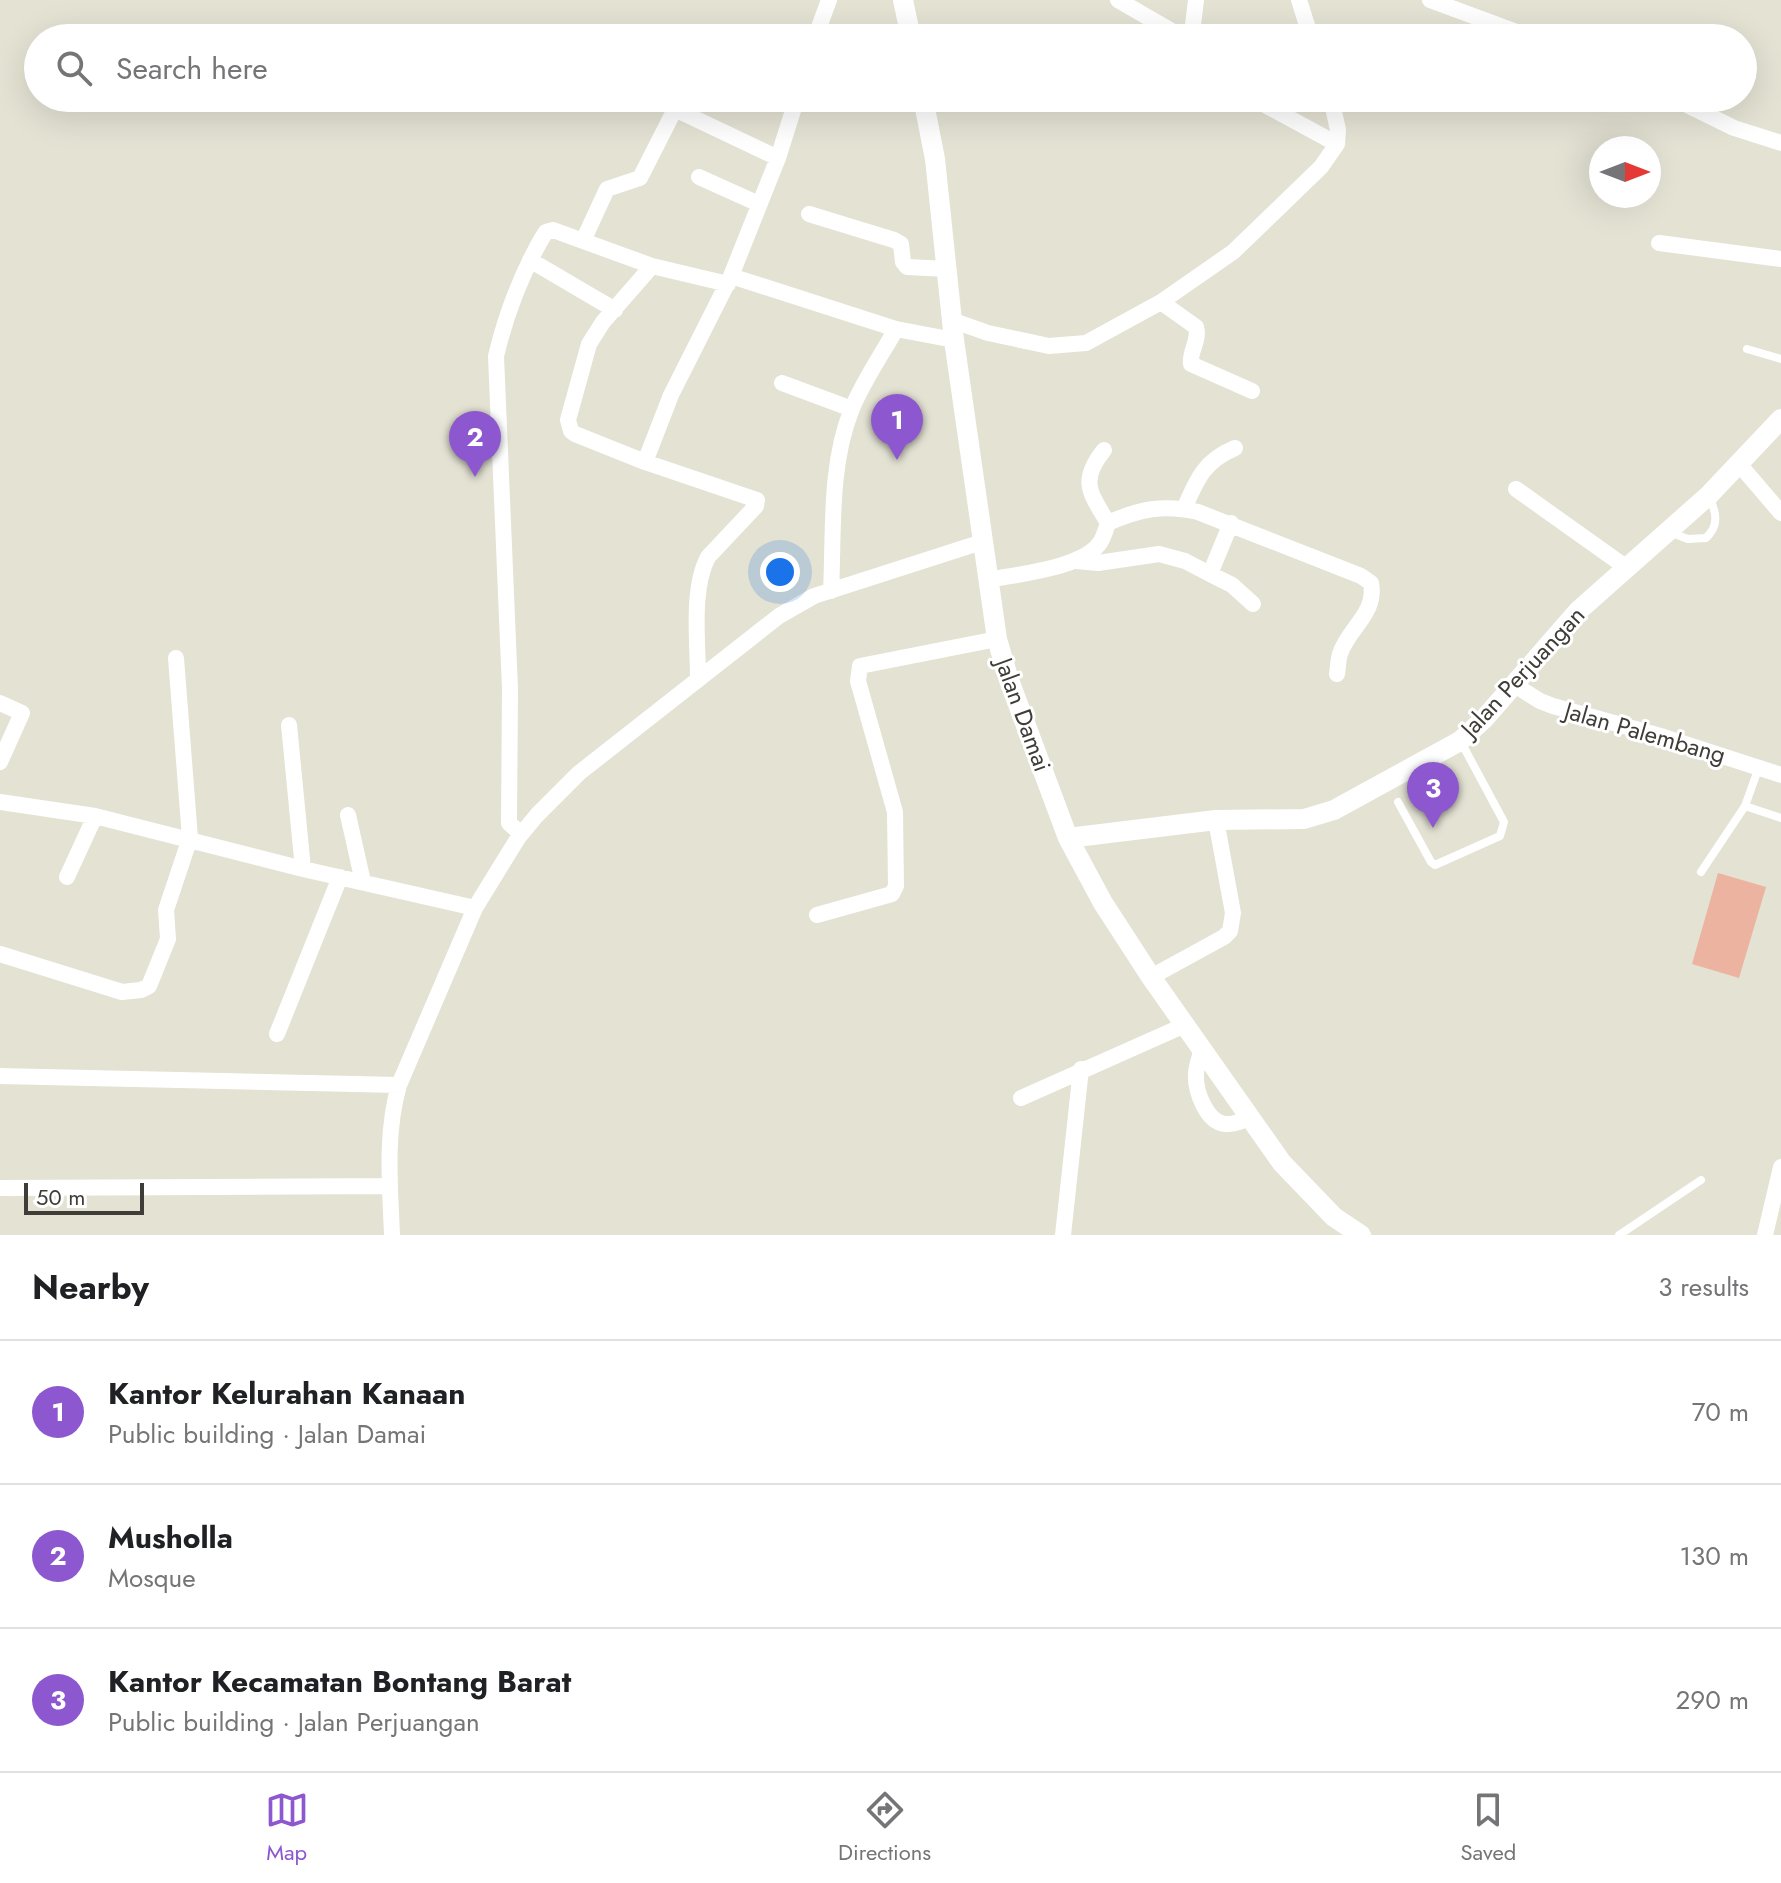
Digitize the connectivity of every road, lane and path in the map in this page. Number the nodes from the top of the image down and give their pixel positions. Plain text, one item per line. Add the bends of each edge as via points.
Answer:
1 (829, 0) edge
2 (903, 0) edge
3 (1118, 0) edge
4 (1196, 0) edge
5 (1299, 0) edge
6 (1430, 0) edge
7 (820, 24) edge
8 (908, 24) edge
9 (1158, 24) edge
10 (1194, 24) edge
11 (1307, 24) edge
12 (1495, 24) edge
13 (676, 112) edge
14 (681, 112) edge
15 (793, 112) edge
16 (926, 112) edge
17 (1278, 112) edge
18 (1334, 112) edge
19 (1701, 112) edge
20 (1781, 143) edge
21 (1337, 144) junction
22 (778, 158) junction
23 (699, 177) dead end
24 (759, 204) junction
25 (809, 214) dead end
26 (583, 241) junction
27 (1659, 243) dead end
28 (1781, 259) edge
29 (530, 260) junction
30 (652, 266) junction
31 (947, 269) junction
32 (729, 280) junction
33 (1161, 302) junction
34 (615, 310) junction
35 (896, 329) junction
36 (954, 330) junction
37 (1747, 349) dead end
38 (1781, 359) edge
39 (782, 383) dead end
40 (1252, 391) dead end
41 (852, 409) junction
42 (1781, 419) edge
43 (1235, 448) dead end
44 (1104, 450) dead end
45 (645, 462) junction
46 (1739, 464) junction
47 (1516, 489) dead end
48 (1709, 495) junction
49 (1184, 509) junction
50 (1781, 513) edge
51 (1108, 523) junction
52 (1231, 523) junction
53 (1668, 532) junction
54 (984, 560) junction
55 (1076, 561) junction
56 (1627, 568) junction
57 (1210, 574) junction
58 (831, 591) junction
59 (1253, 604) dead end
60 (997, 639) junction
61 (176, 658) dead end
62 (1337, 674) dead end
63 (698, 678) junction
64 (1513, 684) junction
65 (0, 703) edge
66 (289, 725) dead end
67 (1460, 741) junction
68 (0, 762) edge
69 (1759, 766) junction
70 (1781, 775) edge
71 (0, 802) edge
72 (1398, 802) dead end
73 (1745, 806) junction
74 (348, 815) dead end
75 (95, 816) junction
76 (1781, 818) edge
77 (1216, 820) junction
78 (521, 834) junction
79 (190, 838) junction
80 (1068, 838) junction
81 (303, 869) junction
82 (1701, 872) dead end
83 (67, 877) dead end
84 (340, 877) junction
85 (363, 882) junction
86 (475, 908) junction
87 (817, 915) dead end
88 (0, 954) edge
89 (1151, 977) junction
90 (1185, 1025) junction
91 (277, 1034) dead end
92 (1202, 1049) junction
93 (1081, 1069) junction
94 (0, 1076) edge
95 (399, 1085) junction
96 (1021, 1098) dead end
97 (1250, 1118) junction
98 (1781, 1167) edge
99 (1701, 1180) dead end
100 (390, 1186) junction
101 (0, 1188) edge
102 (392, 1235) edge
103 (1063, 1235) edge
104 (1361, 1235) edge
105 (1619, 1235) edge
106 (1765, 1235) edge

1 - 7 street
2 - 8 street
3 - 9 street
4 - 10 street
5 - 11 street
6 - 12 street
13 - 26 street via 640,178 607,189
14 - 22 street
15 - 22 street
16 - 31 street, Jalan Damai
17 - 21 street
18 - 21 street
19 - 20 street
21 - 33 street via 1321,167 1233,252
22 - 24 street
23 - 24 street
24 - 32 street
25 - 31 street via 894,240 901,244 907,267
26 - 29 street via 546,232
26 - 30 street
27 - 28 street
29 - 34 street
29 - 78 street via 496,356 510,689 509,823
30 - 32 street
30 - 34 street
31 - 36 street, Jalan Damai
32 - 35 street
32 - 45 street via 671,395
33 - 36 street via 1093,340 1049,346
33 - 40 street via 1196,327 1191,364
34 - 45 street via 589,344 568,413 569,426 575,434
35 - 36 street
35 - 41 street
36 - 54 street, Jalan Damai
37 - 38 lane
39 - 41 street
41 - 58 street via 836,476
42 - 46 street, Jalan Perjuangan
43 - 49 street via 1206,466
44 - 51 street via 1088,476 1089,489
45 - 63 street via 757,500 704,565
46 - 48 street, Jalan Perjuangan
46 - 50 street
47 - 56 street
48 - 53 street, Jalan Perjuangan
48 - 53 lane via 1716,519 1706,538
49 - 51 street via 1145,509
49 - 52 street
51 - 55 street via 1101,542
52 - 57 street
52 - 62 street via 1371,583 1370,607 1340,652
53 - 56 street, Jalan Perjuangan
54 - 55 street
54 - 58 street
54 - 60 street, Jalan Damai
55 - 57 street via 1159,554
56 - 64 street, Jalan Perjuangan via 1578,611
57 - 59 street
58 - 63 street via 779,616
60 - 80 street, Jalan Damai
60 - 87 street via 860,666 858,681 895,812 896,886 892,894
61 - 79 street
63 - 78 street via 579,773
64 - 67 street, Jalan Perjuangan
64 - 69 street, Jalan Palembang via 1553,706
65 - 68 street via 22,713
66 - 81 street
67 - 72 lane via 1504,822 1500,836 1435,865
67 - 77 street, Jalan Perjuangan via 1334,810 1304,819
69 - 70 street, Jalan Palembang
69 - 73 lane
71 - 75 street
73 - 76 lane
73 - 82 lane
74 - 85 street
75 - 79 street
75 - 83 street
77 - 80 street, Jalan Perjuangan
77 - 89 street via 1233,913 1230,931
78 - 86 street
79 - 81 street
79 - 88 street via 166,910 168,939 149,986 122,992
80 - 89 street, Jalan Damai
81 - 84 street
84 - 85 street
84 - 91 street
85 - 86 street
86 - 95 street
89 - 90 street, Jalan Damai
90 - 92 street, Jalan Damai
90 - 93 street
92 - 97 street, Jalan Damai
92 - 97 street via 1196,1073 1200,1100 1224,1125
93 - 96 street
93 - 103 street
94 - 95 street
95 - 100 street via 390,1120
97 - 104 street, Jalan Damai via 1308,1192
98 - 106 street
99 - 105 lane
100 - 101 street
100 - 102 street

